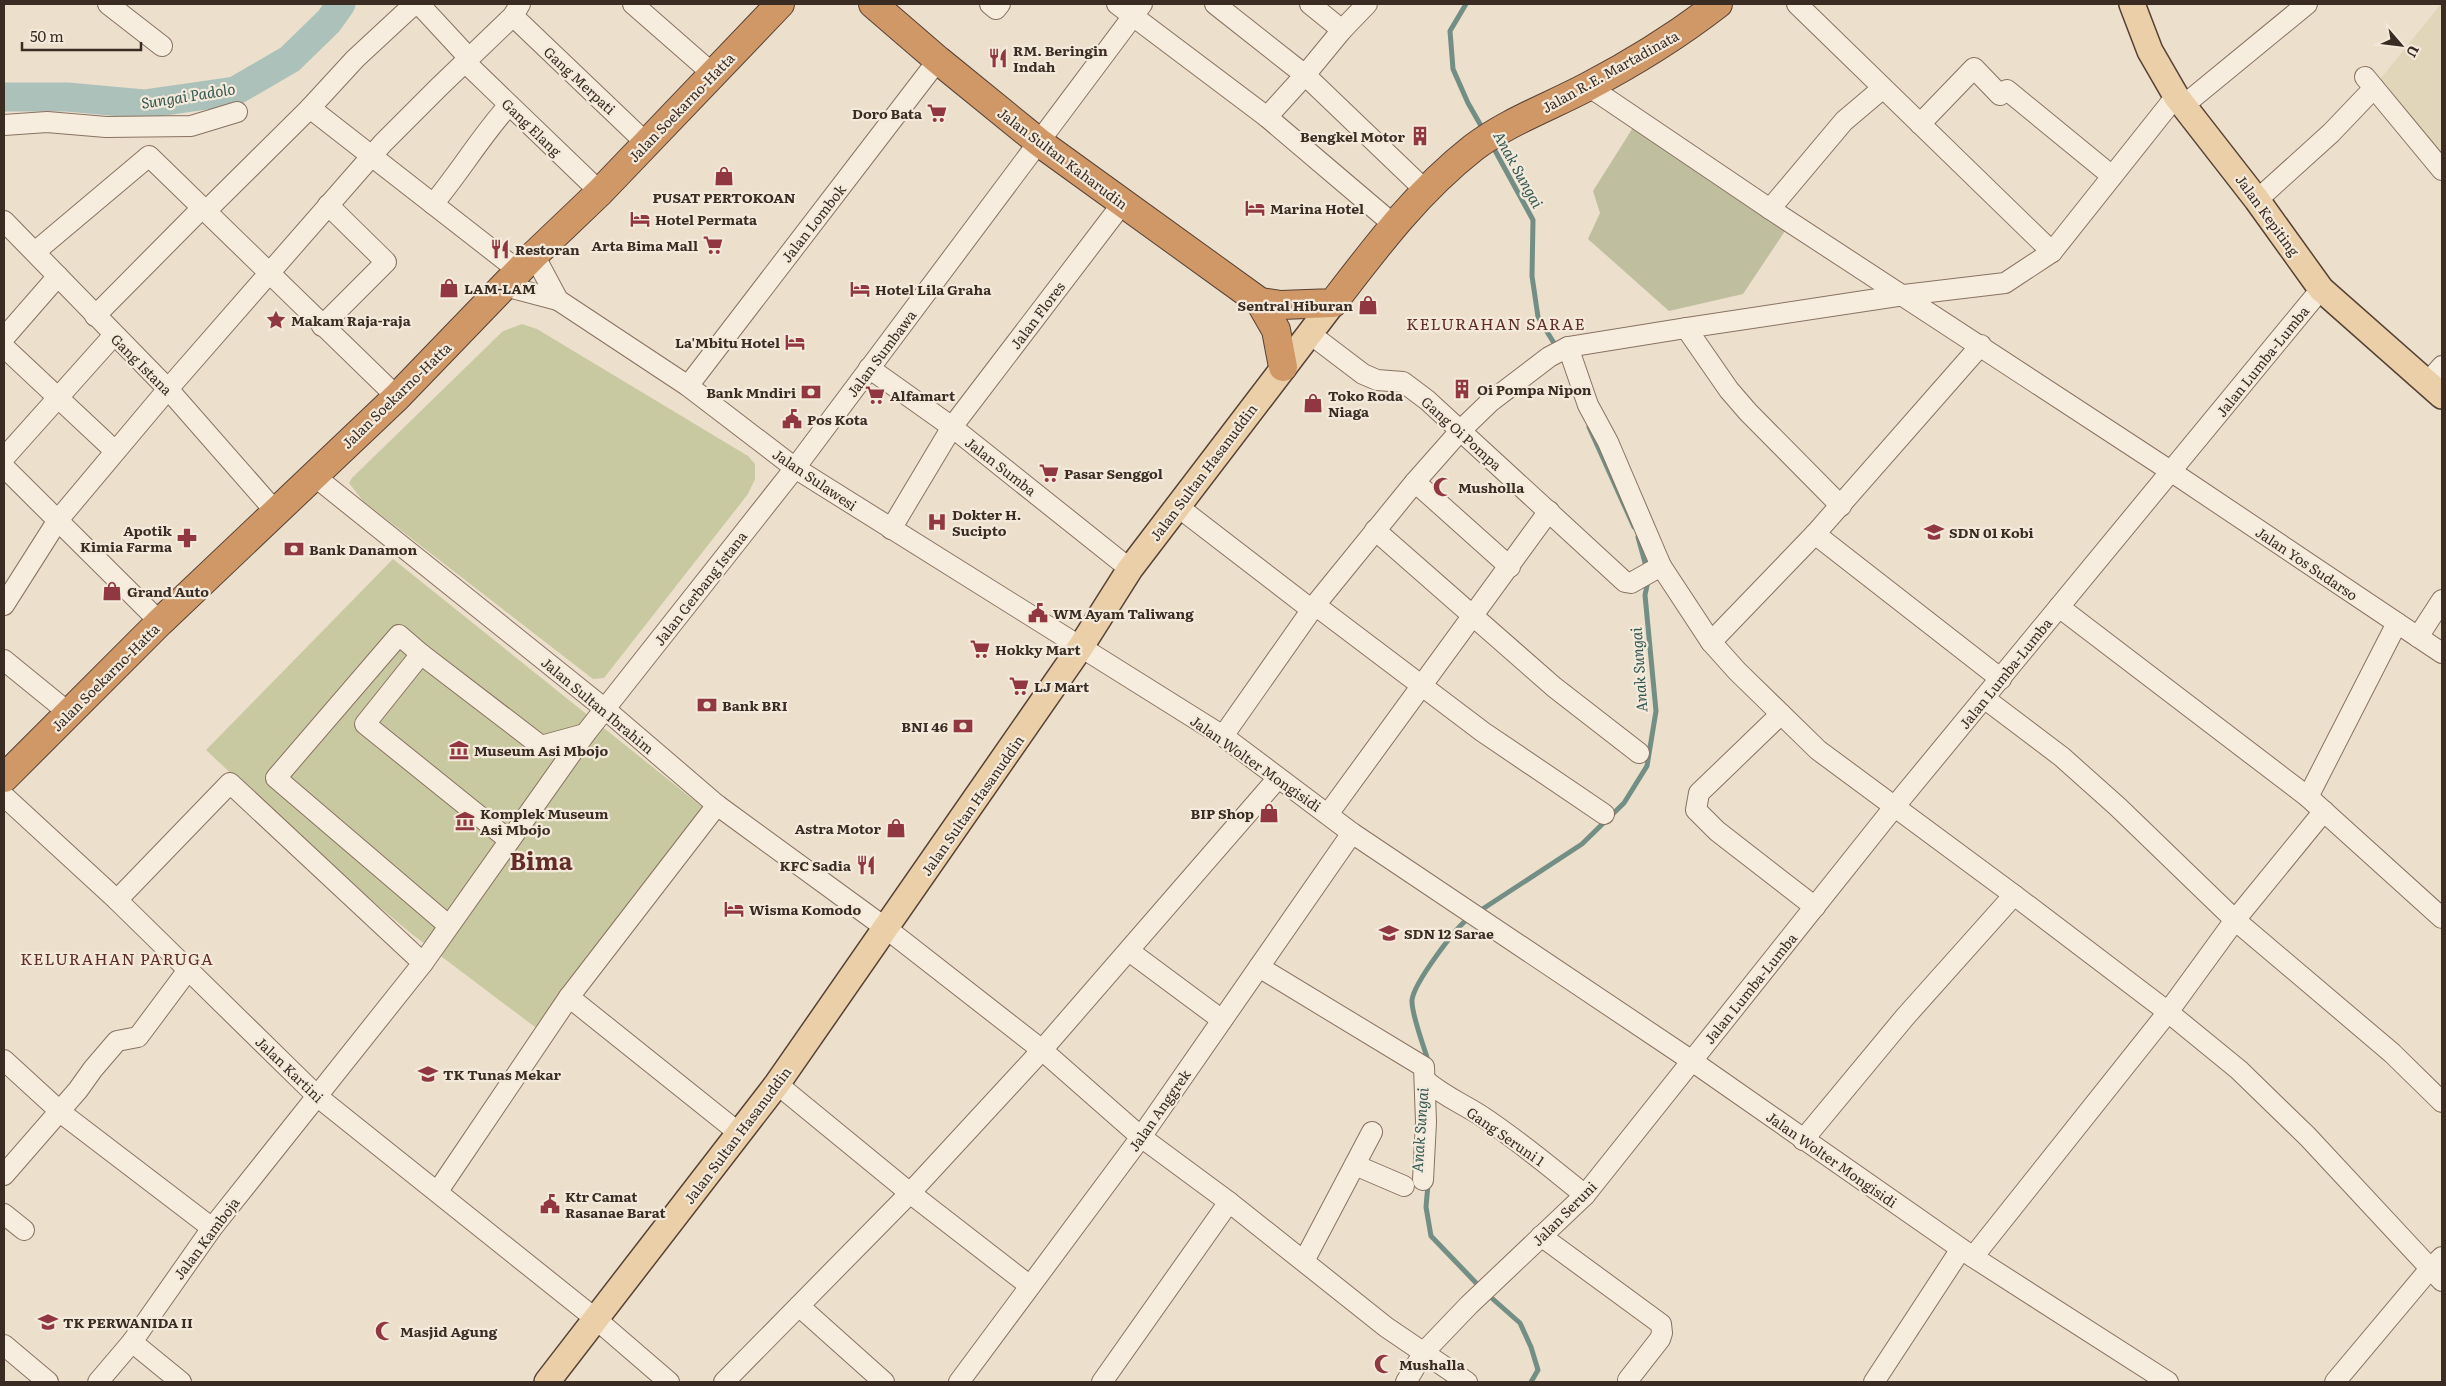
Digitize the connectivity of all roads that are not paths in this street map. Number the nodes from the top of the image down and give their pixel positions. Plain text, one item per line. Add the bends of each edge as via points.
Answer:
1 (108, 4) edge
2 (419, 4) edge
3 (633, 4) edge
4 (780, 4) edge
5 (873, 4) edge
6 (990, 4) edge
7 (1000, 4) edge
8 (1117, 4) edge
9 (1215, 4) edge
10 (1310, 4) edge
11 (1367, 4) edge
12 (1718, 4) edge
13 (1797, 4) edge
14 (2132, 4) edge
15 (2307, 4) edge
16 (516, 10) edge
17 (1137, 10) edge
18 (1342, 30) junction
19 (162, 46) dead end
20 (467, 60) junction
21 (938, 60) junction
22 (713, 74) junction
23 (1305, 74) junction
24 (1588, 86) junction
25 (1883, 88) junction
26 (2180, 100) junction
27 (509, 105) junction
28 (310, 108) junction
29 (237, 112) dead end
30 (1267, 117) junction
31 (1920, 124) junction
32 (4, 125) edge
33 (646, 143) junction
34 (1040, 143) junction
35 (372, 156) junction
36 (2442, 170) edge
37 (2112, 176) junction
38 (1424, 190) junction
39 (600, 192) junction
40 (2257, 200) junction
41 (433, 204) junction
42 (1122, 204) junction
43 (328, 205) junction
44 (1770, 209) junction
45 (203, 210) junction
46 (4, 222) edge
47 (1393, 224) junction
48 (36, 252) junction
49 (2052, 252) junction
50 (519, 271) junction
51 (268, 274) junction
52 (58, 276) junction
53 (2321, 289) junction
54 (1904, 295) junction
55 (558, 300) junction
56 (1260, 302) junction
57 (1333, 303) junction
58 (95, 316) junction
59 (322, 326) junction
60 (1686, 328) junction
61 (1309, 333) junction
62 (114, 336) junction
63 (4, 338) edge
64 (1981, 345) junction
65 (4, 347) edge
66 (1560, 351) junction
67 (1283, 367) junction
68 (870, 368) junction
69 (2437, 382) edge
70 (688, 386) junction
71 (168, 389) junction
72 (59, 397) junction
73 (397, 397) junction
74 (952, 427) junction
75 (1460, 431) junction
76 (115, 451) junction
77 (4, 458) edge
78 (4, 467) edge
79 (795, 468) junction
80 (2172, 472) junction
81 (313, 475) junction
82 (1415, 482) junction
83 (1178, 506) junction
84 (1841, 506) junction
85 (275, 510) junction
86 (1549, 511) junction
87 (58, 520) junction
88 (891, 529) junction
89 (1375, 530) junction
90 (1815, 534) junction
91 (1510, 567) junction
92 (1130, 568) junction
93 (1652, 570) junction
94 (2442, 600) edge
95 (4, 605) edge
96 (1314, 607) junction
97 (2059, 607) junction
98 (1473, 618) junction
99 (160, 622) junction
100 (2397, 623) junction
101 (2418, 637) junction
102 (1711, 642) junction
103 (1080, 648) junction
104 (2442, 653) edge
105 (421, 654) junction
106 (4, 660) edge
107 (2000, 678) junction
108 (1423, 686) junction
109 (1984, 698) junction
110 (605, 709) junction
111 (70, 713) junction
112 (1781, 714) junction
113 (584, 734) junction
114 (1223, 736) junction
115 (1639, 753) dead end
116 (4, 778) edge
117 (1278, 778) junction
118 (4, 796) edge
119 (2308, 797) junction
120 (717, 805) junction
121 (1895, 806) junction
122 (2324, 811) junction
123 (1328, 814) junction
124 (1604, 814) dead end
125 (1352, 833) junction
126 (509, 840) junction
127 (2014, 894) junction
128 (117, 900) junction
129 (1815, 907) junction
130 (2442, 918) edge
131 (2235, 920) junction
132 (448, 925) junction
133 (887, 929) junction
134 (1129, 951) junction
135 (423, 963) junction
136 (1259, 967) junction
137 (188, 970) junction
138 (569, 996) junction
139 (2168, 1012) junction
140 (1222, 1020) junction
141 (1042, 1050) junction
142 (4, 1060) edge
143 (1692, 1061) junction
144 (1425, 1080) junction
145 (777, 1084) junction
146 (318, 1097) junction
147 (2442, 1102) edge
148 (60, 1112) junction
149 (1372, 1132) dead end
150 (739, 1133) junction
151 (1141, 1137) junction
152 (1803, 1140) junction
153 (1355, 1165) junction
154 (4, 1175) edge
155 (438, 1191) junction
156 (910, 1193) junction
157 (1585, 1195) junction
158 (1229, 1202) junction
159 (4, 1214) edge
160 (212, 1228) junction
161 (24, 1230) dead end
162 (1541, 1236) junction
163 (1967, 1253) junction
164 (1304, 1261) junction
165 (2438, 1269) edge
166 (1030, 1286) junction
167 (799, 1306) junction
168 (597, 1320) junction
169 (132, 1342) junction
170 (4, 1345) edge
171 (1424, 1352) junction
172 (1628, 1380) dead end
173 (48, 1382) edge
174 (98, 1382) edge
175 (180, 1382) edge
176 (547, 1382) edge
177 (669, 1382) edge
178 (724, 1382) edge
179 (884, 1382) edge
180 (959, 1382) edge
181 (1102, 1382) edge
182 (1406, 1382) edge
183 (1467, 1382) edge
184 (1874, 1382) edge
185 (2168, 1382) edge
186 (2335, 1382) edge

1 - 19 street
2 - 20 street, Gang Elang
2 - 28 street via 410,8 355,58
3 - 22 street
4 - 22 highway, Jalan Soekarno-Hatta
5 - 21 highway, Jalan Sultan Kaharudin
6 - 7 street via 996,9
8 - 17 street
9 - 23 street
10 - 18 street
11 - 18 street
12 - 24 highway, Jalan R.E. Martadinata via 1685,30
13 - 25 street
14 - 26 main road, Jalan Kepiting via 2150,51
15 - 26 street
16 - 20 street
16 - 33 street, Gang Merpati
17 - 30 street
17 - 34 street, Jalan Sumbawa
18 - 23 street
20 - 27 street, Gang Elang
20 - 35 street
21 - 34 highway, Jalan Sultan Kaharudin
21 - 70 street, Jalan Lombok
22 - 33 highway, Jalan Soekarno-Hatta
23 - 30 street
23 - 38 street
24 - 38 highway, Jalan R.E. Martadinata via 1498,132
24 - 44 street, Jalan Yos Sudarso
25 - 31 street
25 - 44 street via 1844,121
26 - 37 street
26 - 40 main road, Jalan Kepiting
27 - 39 street, Gang Elang
27 - 41 street via 488,128 469,160
28 - 35 street
28 - 45 street
29 - 32 street via 191,126 47,122
30 - 47 street
31 - 37 street via 1974,68 2000,94 2007,90
31 - 49 street
33 - 39 highway, Jalan Soekarno-Hatta
34 - 42 highway, Jalan Sultan Kaharudin
34 - 68 street, Jalan Sumbawa
35 - 41 street
35 - 43 street
36 - 40 street via 2369,82 2332,133
37 - 49 street
38 - 47 highway, Jalan Sultan Hasanuddin
39 - 50 highway, Jalan Soekarno-Hatta
40 - 53 main road, Jalan Kepiting
41 - 50 street
42 - 56 highway, Jalan Sultan Kaharudin
42 - 74 street, Jalan Flores
43 - 51 street
43 - 59 street via 386,262
44 - 54 street, Jalan Yos Sudarso
45 - 48 street via 149,156
45 - 51 street
45 - 58 street
46 - 48 street, Gang Istana
47 - 57 highway, Jalan Sultan Hasanuddin
48 - 52 street, Gang Istana
49 - 54 street via 2005,283
50 - 55 street, Jalan Sulawesi
50 - 55 street, Jalan Sulawesi
50 - 73 highway, Jalan Soekarno-Hatta
51 - 59 street
51 - 71 street
52 - 58 street, Gang Istana
52 - 63 street
53 - 69 main road, Jalan Kepiting
53 - 80 street, Jalan Lumba-Lumba
54 - 60 street
54 - 64 street, Jalan Yos Sudarso
55 - 70 street, Jalan Sulawesi
56 - 57 highway, Jalan Sultan Kaharudin via 1281,305
56 - 67 highway, Jalan Sultan Kaharudin via 1276,330
57 - 61 main road, Jalan Sultan Hasanuddin
58 - 62 street, Gang Istana
59 - 73 street
60 - 66 street
60 - 84 street via 1748,412
61 - 67 main road, Jalan Sultan Hasanuddin
61 - 75 street, Gang Oi Pompa via 1363,374 1377,380 1403,382
62 - 71 street, Gang Istana
62 - 72 street
64 - 80 street, Jalan Yos Sudarso
64 - 84 street
65 - 72 street
66 - 75 street via 1490,402
66 - 93 street via 1608,442
67 - 83 main road, Jalan Sultan Hasanuddin
68 - 74 street, Jalan Sumba
68 - 79 street, Jalan Sumbawa
70 - 79 street, Jalan Sulawesi
71 - 76 street
71 - 85 street, Gang Istana
72 - 76 street
72 - 77 street
73 - 81 highway, Jalan Soekarno-Hatta
74 - 88 street, Jalan Flores
74 - 92 street, Jalan Sumba
75 - 82 street
75 - 86 street, Gang Oi Pompa
76 - 87 street
78 - 87 street
79 - 88 street, Jalan Sulawesi
79 - 110 street, Jalan Gerbang Istana
80 - 97 street, Jalan Lumba-Lumba
80 - 100 street, Jalan Yos Sudarso
81 - 85 highway, Jalan Soekarno-Hatta
81 - 110 street, Jalan Sultan Ibrahim
82 - 89 street
82 - 91 street
83 - 92 main road, Jalan Sultan Hasanuddin
83 - 96 street
84 - 90 street
85 - 99 highway, Jalan Soekarno-Hatta
86 - 91 street
86 - 93 street, Gang Oi Pompa via 1622,580 1629,584
87 - 95 street
87 - 99 street
88 - 103 street, Jalan Sulawesi
89 - 96 street
89 - 98 street
90 - 102 street
90 - 107 street
91 - 98 street
92 - 103 main road, Jalan Sultan Hasanuddin
93 - 102 street
94 - 101 street
96 - 108 street
96 - 114 street
97 - 107 street, Jalan Lumba-Lumba
97 - 119 street
98 - 108 street
98 - 115 street
99 - 111 highway, Jalan Soekarno-Hatta
100 - 101 street, Jalan Yos Sudarso
100 - 119 street
101 - 104 street, Jalan Yos Sudarso
102 - 112 street
103 - 114 street, Jalan Wolter Mongisidi
103 - 133 main road, Jalan Sultan Hasanuddin
105 - 113 street via 541,746
105 - 126 street via 365,724
105 - 132 street via 399,635 276,778
106 - 111 street
107 - 109 street, Jalan Lumba-Lumba
108 - 123 street
108 - 124 street
109 - 121 street, Jalan Lumba-Lumba
109 - 131 street via 2062,758 2118,807
110 - 113 street, Jalan Gerbang Istana
110 - 120 street, Jalan Sultan Ibrahim
111 - 116 highway, Jalan Soekarno-Hatta
112 - 121 street via 1818,750
112 - 129 street via 1699,793 1696,810 1717,831
113 - 126 street, Jalan Gerbang Istana
114 - 117 street, Jalan Wolter Mongisidi
117 - 123 street, Jalan Wolter Mongisidi
117 - 134 street
118 - 128 street, Jalan Kartini
119 - 122 street
120 - 133 street, Jalan Sultan Ibrahim
120 - 138 street
121 - 127 street
121 - 129 street, Jalan Lumba-Lumba
122 - 130 street
122 - 131 street
123 - 125 street, Jalan Wolter Mongisidi
125 - 136 street, Jalan Anggrek
125 - 143 street, Jalan Wolter Mongisidi
126 - 132 street, Jalan Gerbang Istana
127 - 139 street
127 - 152 street via 1905,1017
128 - 135 street via 230,783
128 - 137 street, Jalan Kartini
129 - 143 street, Jalan Lumba-Lumba
131 - 139 street
131 - 147 street via 2392,1053
132 - 135 street, Jalan Kamboja
133 - 141 street, Jalan Sultan Ibrahim
133 - 145 main road, Jalan Sultan Hasanuddin
134 - 140 street
134 - 141 street
135 - 146 street, Jalan Kamboja
136 - 140 street, Jalan Anggrek
136 - 144 street via 1424,1067
137 - 146 street, Jalan Kartini
137 - 148 street via 138,1037 117,1041
138 - 150 street
138 - 155 street
139 - 163 street
139 - 165 street via 2239,1070
140 - 151 street, Jalan Anggrek
141 - 151 street, Jalan Sultan Ibrahim
141 - 156 street
142 - 148 street
143 - 152 street, Jalan Wolter Mongisidi
143 - 157 street, Jalan Seruni
144 - 153 street via 1426,1122 1413,1183
144 - 157 street, Gang Seruni 1 via 1437,1091 1480,1114
145 - 150 main road, Jalan Sultan Hasanuddin
145 - 156 street
146 - 155 street, Jalan Kartini
146 - 160 street, Jalan Kamboja
148 - 154 street
148 - 160 street
149 - 153 street
150 - 168 main road, Jalan Sultan Hasanuddin
151 - 158 street, Jalan Sultan Ibrahim
151 - 166 street, Jalan Anggrek
152 - 163 street, Jalan Wolter Mongisidi
153 - 164 street
155 - 168 street, Jalan Kartini
156 - 166 street
156 - 167 street
157 - 162 street, Jalan Seruni
158 - 164 street, Jalan Sultan Ibrahim
158 - 181 street
159 - 161 street
160 - 169 street, Jalan Kamboja
162 - 171 street, Jalan Seruni
162 - 172 street via 1661,1324 1660,1339
163 - 184 street
163 - 185 street, Jalan Wolter Mongisidi
164 - 171 street, Jalan Sultan Ibrahim via 1386,1327
165 - 186 street
166 - 180 street, Jalan Anggrek
167 - 178 street
167 - 179 street
168 - 176 main road, Jalan Sultan Hasanuddin
168 - 177 street, Jalan Kartini
169 - 174 street, Jalan Kamboja
169 - 175 street
170 - 173 street
171 - 182 street, Jalan Seruni
171 - 183 street, Jalan Sultan Ibrahim

